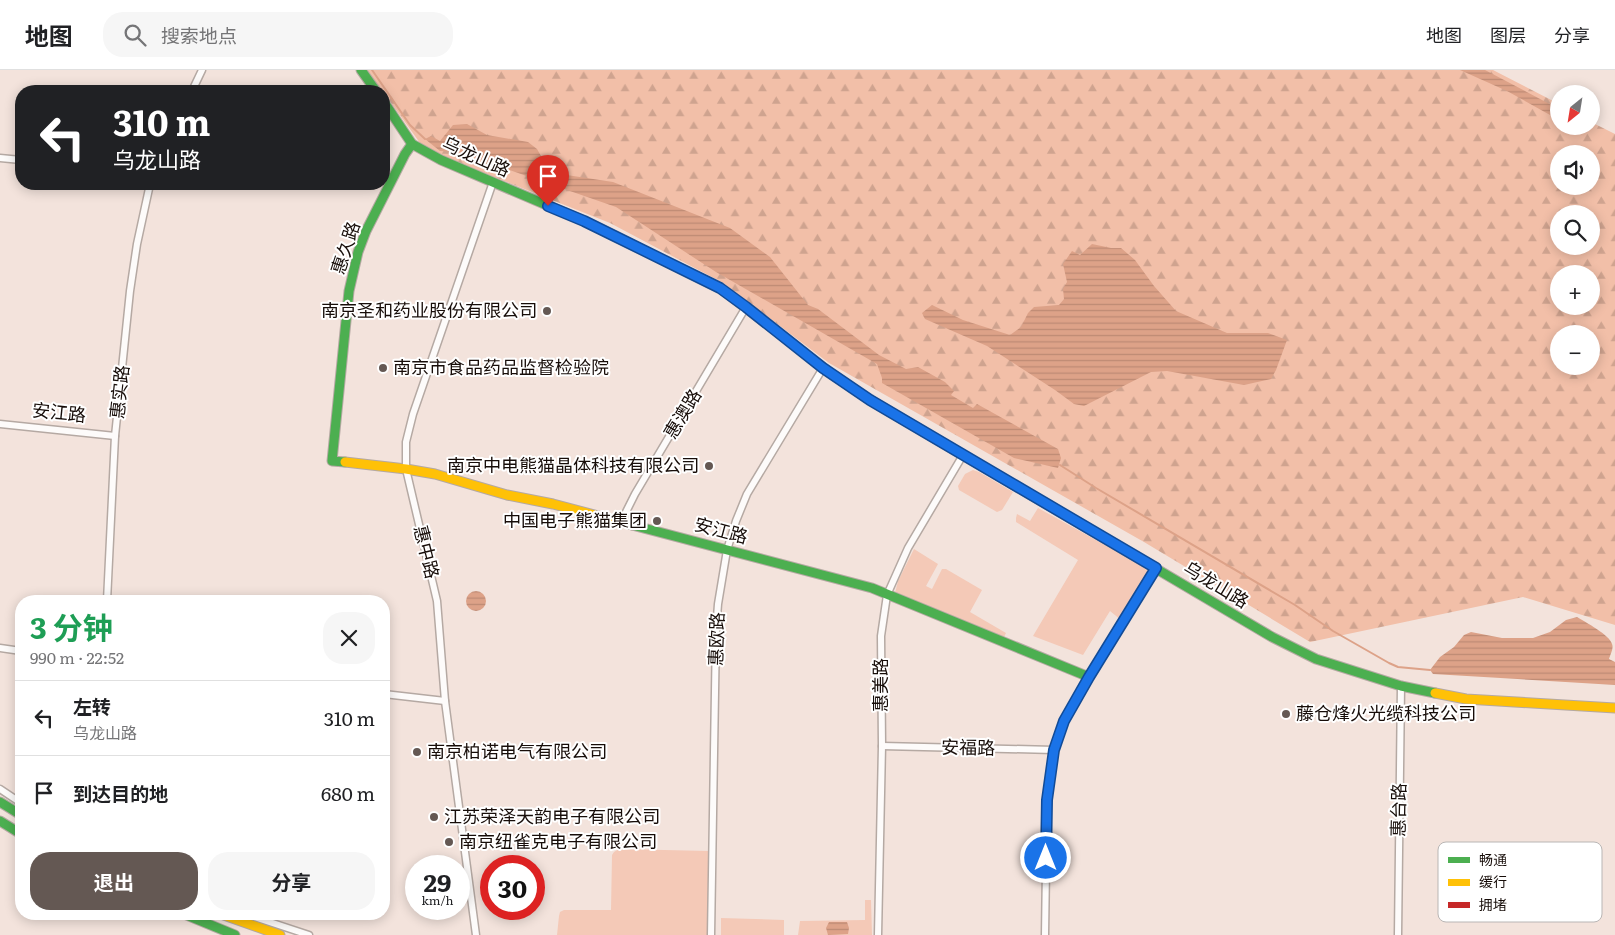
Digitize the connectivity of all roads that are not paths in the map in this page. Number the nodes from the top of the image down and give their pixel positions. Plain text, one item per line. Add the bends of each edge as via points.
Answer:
1 (202, 70) edge
2 (361, 70) edge
3 (195, 85) edge
4 (372, 85) edge
5 (390, 111) edge
6 (412, 144) junction
7 (0, 158) edge
8 (15, 159) edge
9 (493, 182) junction
10 (390, 184) edge
11 (149, 190) edge
12 (387, 190) edge
13 (746, 307) junction
14 (823, 368) junction
15 (0, 424) edge
16 (115, 436) junction
17 (963, 455) junction
18 (332, 461) joint
19 (406, 469) junction
20 (621, 522) junction
21 (727, 550) junction
22 (1156, 568) junction
23 (107, 595) edge
24 (888, 595) junction
25 (0, 648) edge
26 (15, 649) edge
27 (1089, 677) junction
28 (1401, 686) junction
29 (390, 695) edge
30 (445, 701) junction
31 (1615, 708) edge
32 (882, 746) junction
33 (1054, 750) junction
34 (0, 789) edge
35 (15, 799) edge
36 (0, 802) edge
37 (15, 811) edge
38 (0, 821) edge
39 (15, 830) edge
40 (198, 920) edge
41 (238, 920) edge
42 (264, 920) edge
43 (234, 935) edge
44 (280, 935) edge
45 (309, 935) edge
46 (476, 935) edge
47 (712, 935) edge
48 (878, 935) edge
49 (1045, 935) edge
50 (1398, 935) edge

1 - 3 street
2 - 4 street
5 - 6 street, 乌龙山路
6 - 9 street, 乌龙山路
6 - 10 street, 惠久路
7 - 8 street
9 - 13 street, 乌龙山路 via 593,225 720,288
9 - 19 street, 惠中路 via 413,414 406,442
11 - 16 street, 惠实路 via 130,291
12 - 18 street, 惠久路 via 358,252 349,291
13 - 14 street, 乌龙山路
13 - 20 street, 惠澳路
14 - 17 street, 乌龙山路
14 - 21 street, 惠欧路 via 747,494
15 - 16 street, 安江路
16 - 23 street, 惠实路
17 - 22 street, 乌龙山路
17 - 24 street, 惠美路 via 908,548
18 - 19 street, 安江路
19 - 20 street, 安江路
19 - 30 street, 惠中路 via 437,601
20 - 21 street, 安江路
21 - 24 street, 安江路
21 - 47 street, 惠欧路 via 716,631
22 - 27 street
22 - 28 street, 乌龙山路 via 1272,637 1316,659
24 - 27 street, 安江路
24 - 32 street, 惠美路 via 881,636
25 - 26 street
27 - 33 street via 1064,721
28 - 31 street, 乌龙山路 via 1466,699
28 - 50 street, 惠台路
29 - 30 street
30 - 46 street, 惠中路
32 - 33 street, 安福路
32 - 48 street, 惠美路
33 - 49 street via 1047,800
34 - 35 street
36 - 37 street
38 - 39 street
40 - 43 street
41 - 44 street
42 - 45 street

